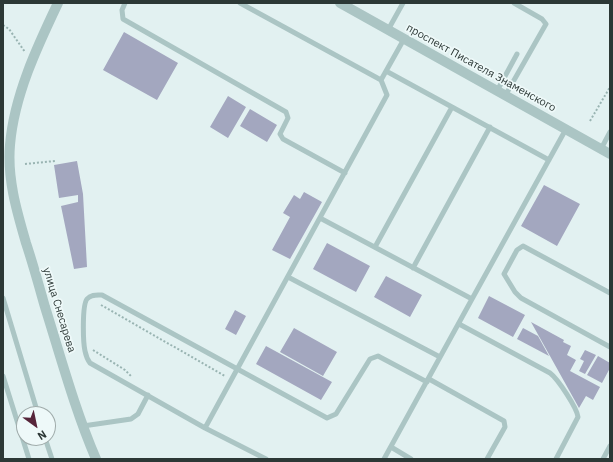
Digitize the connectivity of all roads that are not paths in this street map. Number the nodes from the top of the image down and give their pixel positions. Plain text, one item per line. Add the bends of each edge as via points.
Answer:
1 (58, 3) edge
2 (125, 3) edge
3 (240, 3) edge
4 (340, 3) edge
5 (403, 3) edge
6 (514, 3) edge
7 (388, 30) junction
8 (404, 39) junction
9 (518, 54) dead end
10 (386, 71) junction
11 (381, 80) junction
12 (501, 93) junction
13 (452, 107) junction
14 (490, 127) junction
15 (566, 130) junction
16 (610, 132) edge
17 (601, 149) junction
18 (610, 154) edge
19 (549, 160) junction
20 (345, 173) junction
21 (320, 218) junction
22 (375, 247) junction
23 (413, 268) junction
24 (288, 277) junction
25 (610, 293) edge
26 (3, 298) edge
27 (472, 299) junction
28 (459, 324) junction
29 (610, 347) edge
30 (440, 357) junction
31 (237, 369) junction
32 (3, 376) edge
33 (428, 380) junction
34 (148, 395) junction
35 (36, 406) edge
36 (83, 426) junction
37 (205, 428) junction
38 (48, 446) edge
39 (610, 446) edge
40 (391, 447) junction
41 (490, 458) edge
42 (29, 459) edge
43 (52, 459) edge
44 (96, 459) edge
45 (266, 459) edge
46 (384, 459) edge
47 (411, 459) edge
48 (556, 459) edge
49 (603, 459) edge

1 - 36 street, улица Снесарева via 24,84 12,125 10,165 15,205
2 - 20 lane via 122,10 123,19 286,112 288,118 280,134 282,139
3 - 11 lane
4 - 7 street, проспект Писателя Знаменского
5 - 7 lane
6 - 12 lane via 546,24
7 - 8 street, проспект Писателя Знаменского
8 - 10 lane
8 - 12 street, проспект Писателя Знаменского
9 - 12 lane
10 - 11 lane
10 - 13 lane
11 - 20 lane via 388,95
12 - 15 street, проспект Писателя Знаменского
13 - 14 lane
13 - 22 lane
14 - 19 lane
14 - 23 lane
15 - 17 street, проспект Писателя Знаменского
15 - 19 lane
16 - 17 lane
17 - 18 street, проспект Писателя Знаменского
19 - 27 lane
20 - 21 lane
21 - 22 lane
21 - 24 lane
22 - 23 lane
23 - 27 lane
24 - 30 lane
24 - 31 lane
25 - 29 lane via 522,246 517,250 504,274 521,298
26 - 35 lane
27 - 28 lane
28 - 30 lane
28 - 48 lane via 550,374 558,382 578,417
30 - 33 lane
31 - 33 lane via 327,418 336,414 370,359 378,356
31 - 34 lane via 102,295 94,294 87,298 84,306 86,358 90,363
31 - 37 lane
32 - 42 lane
33 - 40 lane
33 - 41 lane via 504,422 505,427
34 - 36 lane via 138,414 131,419
34 - 37 lane
36 - 44 street, улица Снесарева
37 - 45 lane
38 - 43 lane
39 - 49 lane
40 - 46 lane
40 - 47 lane

